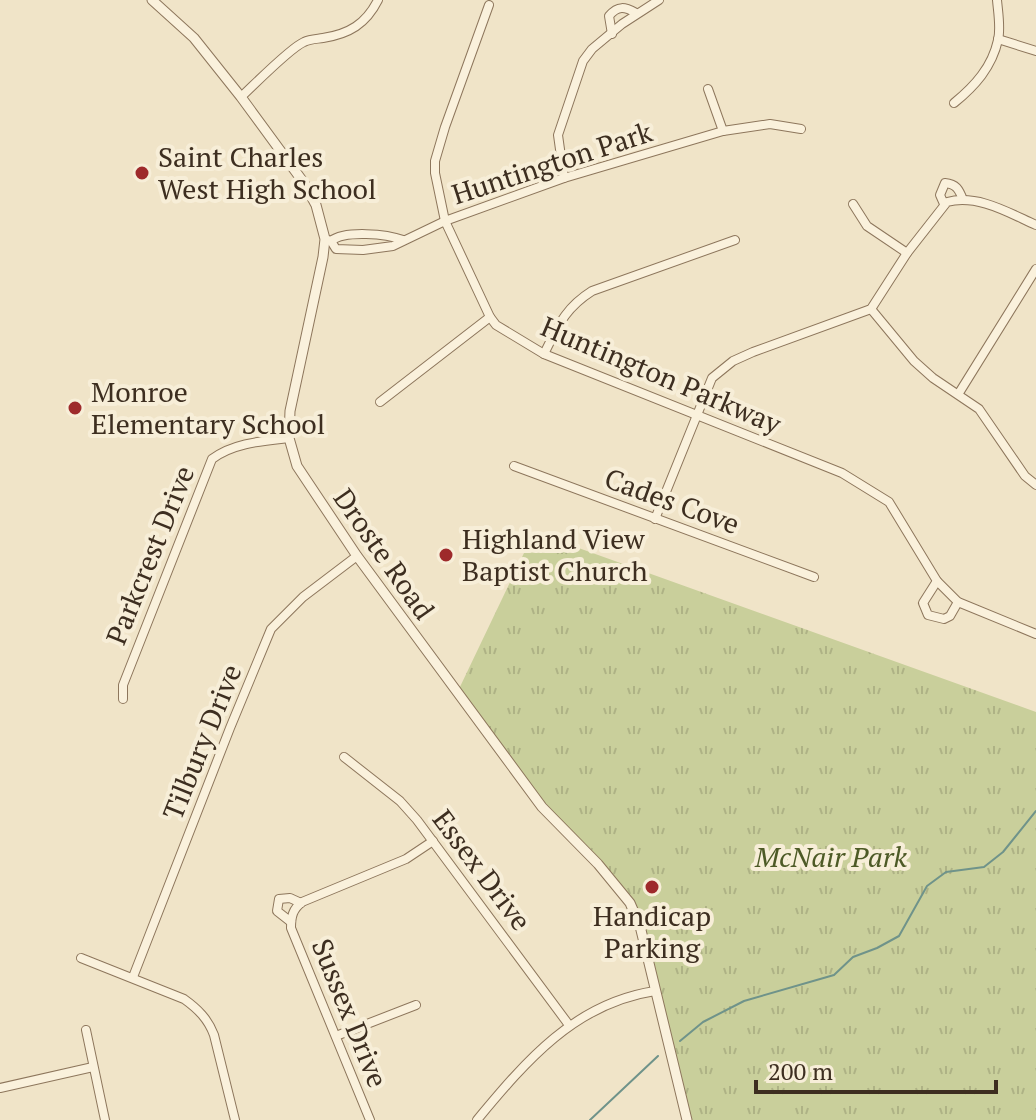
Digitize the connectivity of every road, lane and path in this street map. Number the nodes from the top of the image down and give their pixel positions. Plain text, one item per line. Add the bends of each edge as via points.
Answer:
1 (152, 0) edge
2 (378, 0) edge
3 (659, 0) edge
4 (997, 0) edge
5 (489, 5) dead end
6 (636, 13) junction
7 (612, 34) junction
8 (998, 39) junction
9 (1036, 51) edge
10 (708, 89) dead end
11 (241, 97) junction
12 (954, 103) dead end
13 (801, 129) dead end
14 (723, 131) junction
15 (564, 178) junction
16 (963, 200) junction
17 (853, 204) dead end
18 (944, 204) junction
19 (445, 221) junction
20 (1036, 225) edge
21 (328, 240) junction
22 (403, 240) junction
23 (735, 240) dead end
24 (907, 253) junction
25 (1036, 269) edge
26 (871, 309) junction
27 (490, 317) junction
28 (544, 354) junction
29 (959, 393) junction
30 (380, 402) dead end
31 (695, 417) junction
32 (289, 438) junction
33 (514, 466) dead end
34 (1036, 485) edge
35 (655, 519) junction
36 (357, 556) junction
37 (814, 577) dead end
38 (937, 581) junction
39 (958, 602) junction
40 (1036, 634) edge
41 (123, 699) dead end
42 (344, 757) dead end
43 (433, 841) junction
44 (301, 903) junction
45 (291, 922) junction
46 (81, 958) dead end
47 (133, 977) junction
48 (655, 991) junction
49 (416, 1005) dead end
50 (569, 1025) junction
51 (86, 1030) dead end
52 (336, 1036) junction
53 (93, 1067) junction
54 (0, 1088) edge
55 (105, 1120) edge
56 (235, 1120) edge
57 (370, 1120) edge
58 (477, 1120) edge
59 (687, 1120) edge

1 - 11 street, Droste Road via 194,38
2 - 11 street via 356,28 305,41
3 - 6 street
4 - 8 street
5 - 19 street, Huntington Parkway via 435,161
6 - 7 street
6 - 7 street via 614,10 609,16
7 - 15 street via 583,61 569,99 558,135
8 - 9 street
8 - 12 street via 976,85
10 - 14 street
11 - 21 street, Droste Road via 304,183
13 - 14 street, Huntington Park via 770,124
14 - 15 street, Huntington Park
15 - 19 street, Huntington Park
16 - 18 street
16 - 18 street via 954,185 945,183 940,195
16 - 20 street
17 - 24 street via 867,226
18 - 24 street
19 - 22 street, Huntington Park
19 - 27 street, Huntington Parkway
21 - 22 street via 380,235
21 - 22 street, Huntington Park via 336,249 363,250
21 - 32 street, Droste Road via 290,411
23 - 28 street via 575,301
24 - 26 street
25 - 29 street
26 - 29 street via 914,361
26 - 31 street via 733,361 712,378
27 - 28 street, Huntington Parkway
27 - 30 street
28 - 31 street, Huntington Parkway
29 - 34 street via 979,409
31 - 35 street
31 - 38 street, Huntington Parkway via 842,473 889,502
32 - 36 street, Droste Road via 297,466
32 - 41 street, Parkcrest Drive via 259,441 212,459 123,685
33 - 35 street, Cades Cove
35 - 37 street, Cades Cove
36 - 47 street, Tilbury Drive via 271,629
36 - 48 street, Droste Road via 542,807 630,903
38 - 39 street, Huntington Parkway
38 - 39 street via 923,603 928,615 944,619
39 - 40 street, Huntington Parkway
42 - 43 street, Essex Drive via 400,801
43 - 44 street, Sussex Drive via 406,859
43 - 50 street, Essex Drive
44 - 45 street, Sussex Drive
44 - 45 street, Sussex Drive via 279,899 277,911
45 - 52 street, Sussex Drive
46 - 47 street
47 - 56 street via 184,999 210,1025
48 - 50 street via 602,1005
48 - 59 street, Droste Road
49 - 52 street
50 - 58 street
51 - 53 street
52 - 57 street, Sussex Drive
53 - 54 street
53 - 55 street

